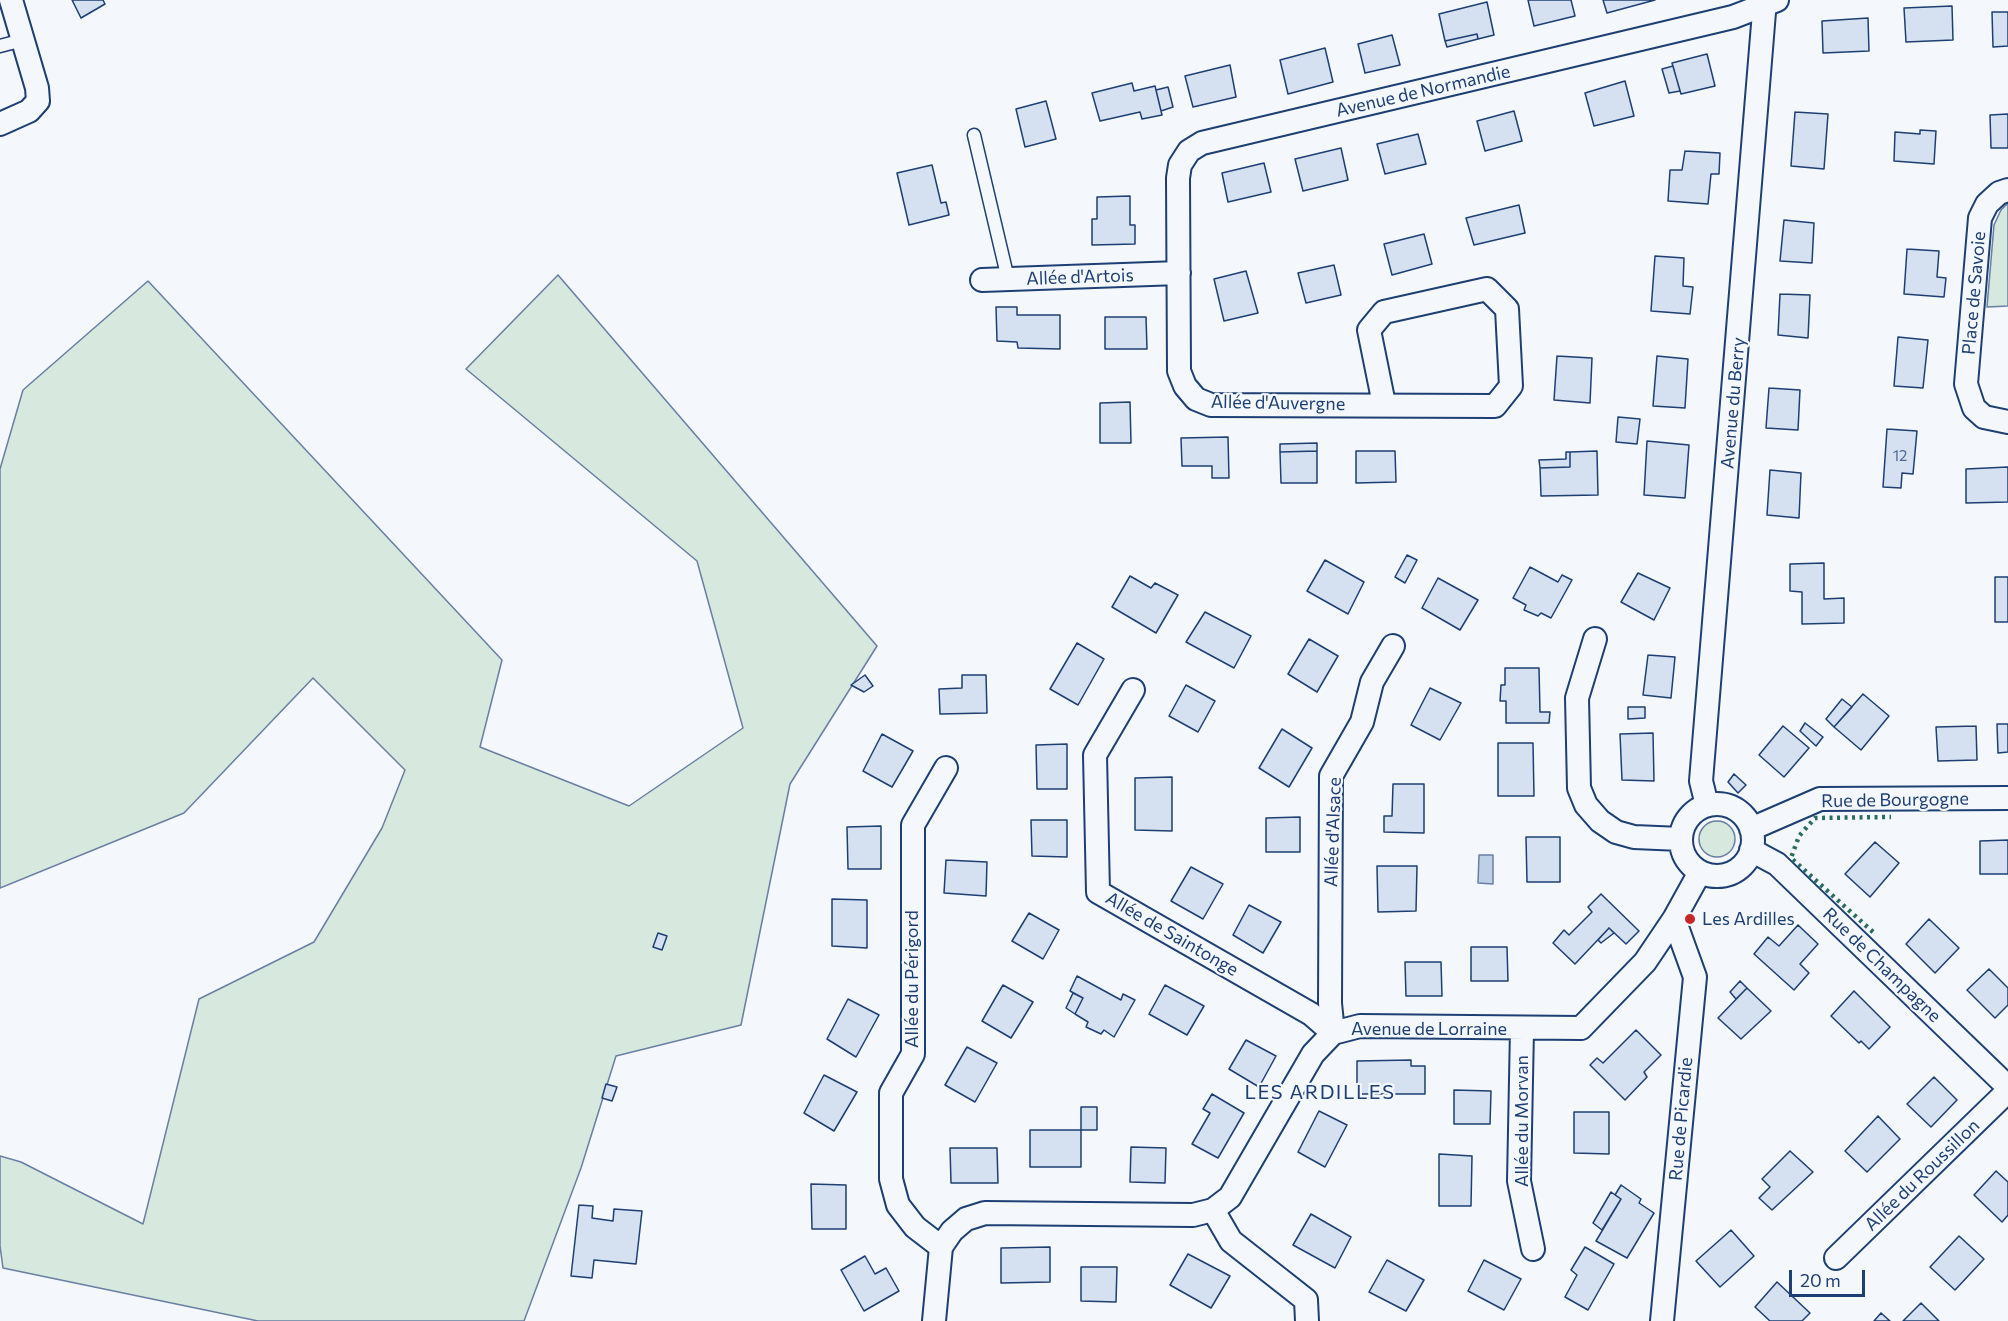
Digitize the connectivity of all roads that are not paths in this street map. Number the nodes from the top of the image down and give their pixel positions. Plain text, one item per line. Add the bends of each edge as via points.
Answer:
1 (10, 0) edge
2 (1769, 2) edge
3 (23, 40) junction
4 (0, 46) edge
5 (0, 124) edge
6 (974, 135) dead end
7 (2008, 190) edge
8 (1179, 273) junction
9 (1008, 279) junction
10 (982, 280) dead end
11 (1384, 404) junction
12 (2008, 422) edge
13 (1594, 639) dead end
14 (1393, 646) dead end
15 (1133, 690) dead end
16 (946, 768) dead end
17 (2008, 798) edge
18 (1707, 805) junction
19 (1681, 839) junction
20 (1751, 840) junction
21 (1700, 872) junction
22 (1674, 920) junction
23 (1522, 1029) junction
24 (1333, 1033) junction
25 (2008, 1089) edge
26 (1213, 1210) junction
27 (940, 1247) junction
28 (1533, 1249) dead end
29 (1836, 1258) dead end
30 (934, 1321) edge
31 (1307, 1321) edge
32 (1662, 1321) edge

1 - 3 street
2 - 8 street, Avenue de Normandie via 1733,17 1203,143 1189,151 1180,165
2 - 18 street, Avenue du Berry via 1701,781
3 - 4 lane
3 - 5 street via 38,101 29,111
6 - 9 lane
7 - 12 street, Place de Savoie via 1987,204 1980,218 1966,384 1974,408 1984,417
8 - 9 street, Allée d'Artois
8 - 11 street, Allée d'Auvergne via 1179,371 1196,399 1211,405
9 - 10 street, Allée d'Artois
11 - 11 street, Allée d'Auvergne via 1495,406 1511,386 1507,309 1487,289 1384,312 1369,330
13 - 19 street via 1577,698 1579,788 1586,805 1616,832 1634,837
14 - 24 street, Allée d'Alsace via 1372,681 1362,722 1331,776
15 - 24 street, Allée de Saintonge via 1095,755 1098,892 1311,1014
16 - 27 street, Allée du Périgord via 913,825 913,1054 891,1093 891,1179 898,1205 915,1227
17 - 20 street, Rue de Bourgogne via 1820,799
18 - 19 street via 1688,818
18 - 20 street via 1729,806 1746,819
19 - 21 street via 1686,858
20 - 21 street via 1740,867 1731,873
20 - 25 street, Rue de Champagne
21 - 22 street, Avenue de Lorraine
22 - 23 street, Avenue de Lorraine via 1645,962 1581,1028
22 - 32 street, Rue de Picardie via 1695,977
23 - 24 street, Avenue de Lorraine via 1360,1026
23 - 28 street, Allée du Morvan via 1519,1181
24 - 26 street, Avenue de Lorraine via 1313,1054 1230,1197
25 - 29 street, Allée du Roussillon
26 - 27 street via 1193,1215 985,1214 966,1220
26 - 31 street via 1231,1241 1306,1300
27 - 30 street

